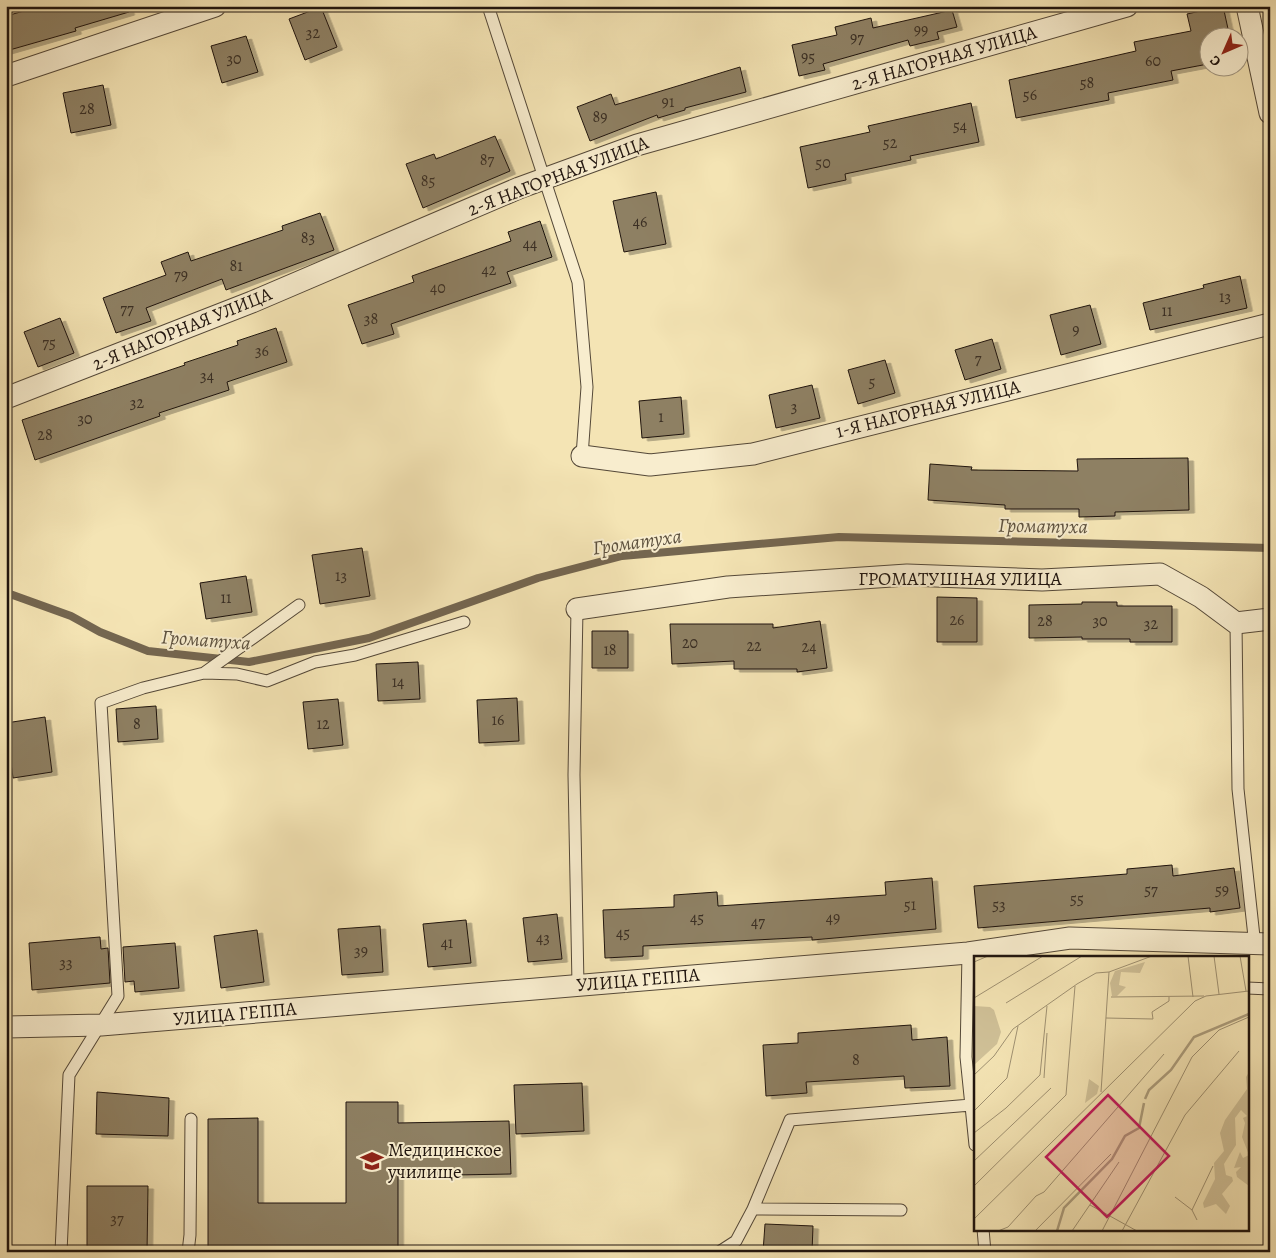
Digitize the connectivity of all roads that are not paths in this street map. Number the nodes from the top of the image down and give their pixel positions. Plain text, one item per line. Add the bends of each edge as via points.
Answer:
1 (215, 6) edge
2 (488, 6) edge
3 (1127, 6) edge
4 (1247, 6) edge
5 (6, 76) edge
6 (1270, 112) edge
7 (544, 178) junction
8 (1270, 324) edge
9 (6, 398) edge
10 (582, 456) joint
11 (300, 605) dead end
12 (577, 609) joint
13 (1270, 619) edge
14 (464, 622) dead end
15 (1236, 623) junction
16 (204, 673) junction
17 (1262, 945) edge
18 (976, 956) edge
19 (971, 957) edge
20 (578, 985) junction
21 (1248, 988) edge
22 (1270, 989) edge
23 (101, 1025) junction
24 (6, 1027) edge
25 (971, 1105) junction
26 (190, 1119) dead end
27 (974, 1135) edge
28 (754, 1209) junction
29 (901, 1210) dead end
30 (983, 1230) edge
31 (61, 1252) edge
32 (188, 1252) edge
33 (719, 1252) edge
34 (985, 1252) edge

1 - 5 street
2 - 7 lane
3 - 7 street, 2-Я НАГОРНАЯ УЛИЦА via 637,145
4 - 6 street
7 - 9 street, 2-Я НАГОРНАЯ УЛИЦА via 252,302
7 - 10 lane via 578,282 587,387
8 - 10 street, 1-Я НАГОРНАЯ УЛИЦА via 753,454 650,465
11 - 16 lane
12 - 15 street, ГРОМАТУШНАЯ УЛИЦА via 728,587 907,575 1042,580 1160,574
12 - 20 lane via 574,775
13 - 15 street
14 - 16 lane via 354,655 316,662 267,681 237,674
15 - 17 lane via 1238,789
16 - 23 lane via 101,703 118,996
17 - 18 street, УЛИЦА ГЕППА via 1070,938
19 - 20 street, УЛИЦА ГЕППА
19 - 25 lane via 966,1057
20 - 23 street, УЛИЦА ГЕППА
21 - 22 lane
23 - 24 street, УЛИЦА ГЕППА
23 - 31 lane via 69,1075
25 - 27 lane
25 - 28 lane via 790,1120
26 - 32 lane
28 - 29 lane
28 - 33 lane via 736,1241
30 - 34 lane

